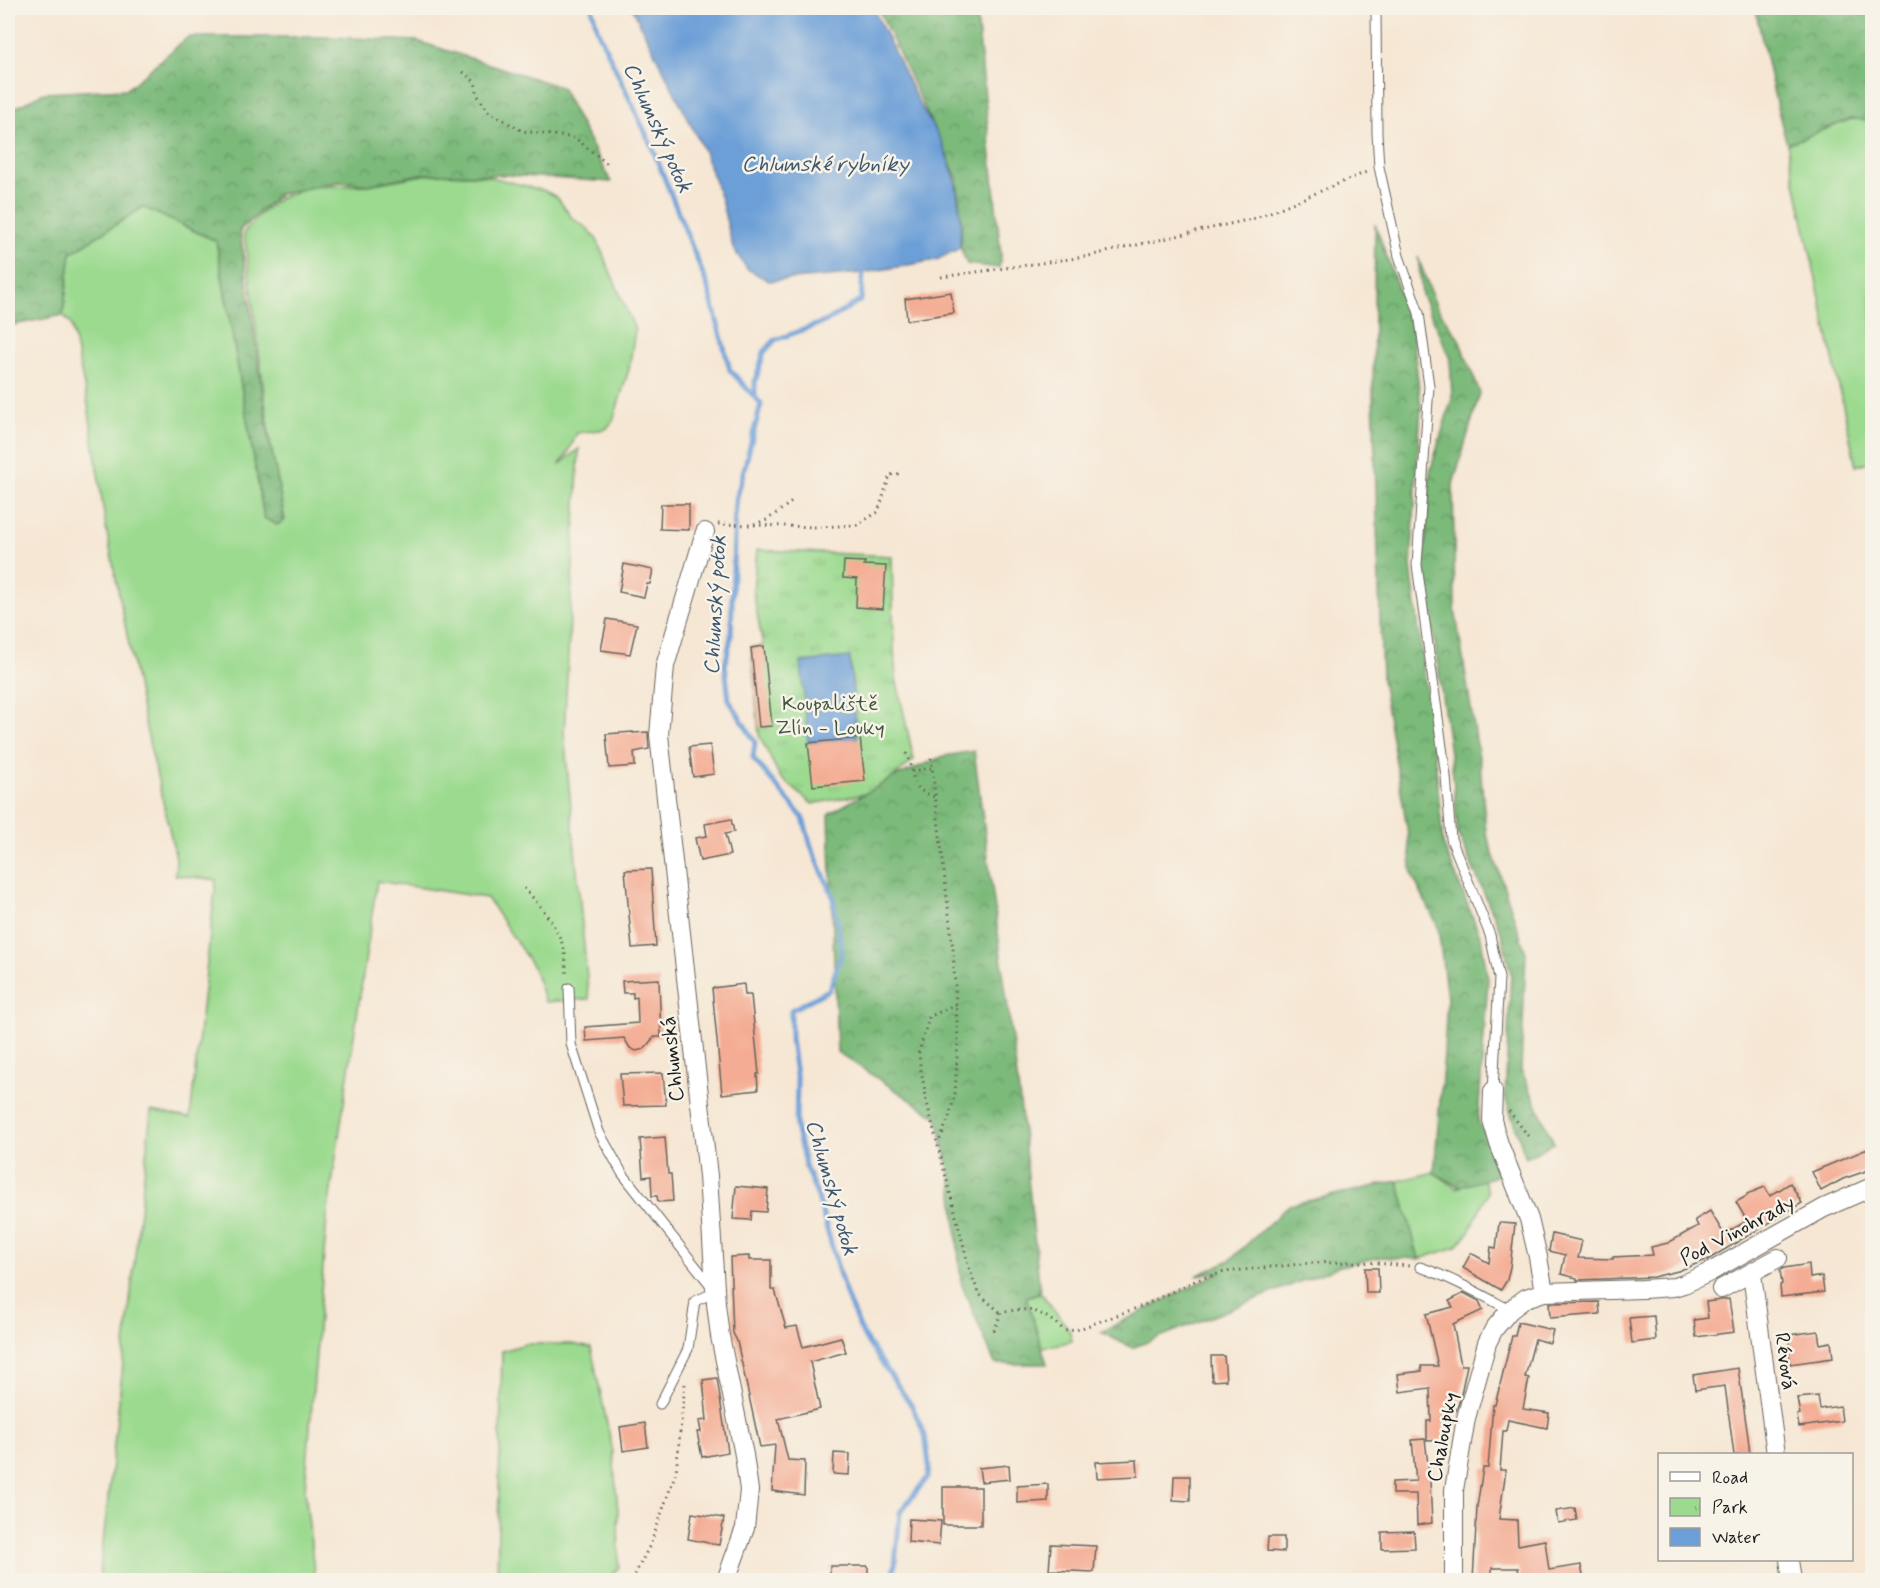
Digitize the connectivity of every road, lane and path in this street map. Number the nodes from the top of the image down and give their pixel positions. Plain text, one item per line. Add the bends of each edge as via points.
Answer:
1 (1376, 8) edge
2 (463, 72) dead end
3 (609, 165) dead end
4 (1379, 167) junction
5 (941, 277) dead end
6 (903, 472) dead end
7 (793, 501) dead end
8 (728, 524) dead end
9 (753, 524) junction
10 (705, 532) dead end
11 (906, 753) dead end
12 (931, 758) dead end
13 (932, 768) junction
14 (912, 771) junction
15 (935, 797) junction
16 (524, 888) dead end
17 (569, 988) joint
18 (957, 1004) junction
19 (1493, 1090) joint
20 (938, 1144) junction
21 (1872, 1187) edge
22 (1778, 1258) dead end
23 (1420, 1267) joint
24 (1752, 1274) junction
25 (1721, 1289) dead end
26 (716, 1292) junction
27 (1544, 1292) junction
28 (1510, 1310) junction
29 (1002, 1313) junction
30 (994, 1331) dead end
31 (686, 1382) dead end
32 (660, 1404) dead end
33 (1776, 1453) edge
34 (1790, 1561) edge
35 (632, 1581) edge
36 (726, 1581) edge
37 (1454, 1581) edge
38 (1792, 1581) edge

1 - 4 lane
2 - 3 path via 475,81 478,96 488,111 522,131 575,138
4 - 5 path via 1256,218 1084,257
4 - 19 lane via 1399,256 1419,313 1429,386 1417,565 1451,839 1490,935 1499,978
6 - 9 path via 890,475 878,512 857,525
7 - 9 path via 767,520
8 - 9 path
10 - 26 street, Chlumská via 665,666 659,735 708,1176
11 - 14 path
12 - 13 path
13 - 14 path
13 - 15 path
14 - 15 path via 914,784
15 - 18 path
16 - 17 path via 543,908 555,931 564,952
17 - 26 lane via 571,1044 598,1132 622,1173
18 - 20 path via 955,1094
18 - 20 path via 929,1017 919,1052
19 - 27 street via 1492,1120 1529,1219
20 - 29 path via 970,1271 979,1294
21 - 27 street, Pod Vinohrady via 1824,1208 1684,1284
22 - 24 street
23 - 28 lane via 1442,1274
23 - 29 path via 1311,1263 1224,1272 1076,1330 1065,1331 1036,1311 1018,1309
24 - 25 street
24 - 33 street, Révová
26 - 32 lane via 694,1301 688,1349
26 - 36 street, Chlumská via 720,1336 749,1490 745,1528
27 - 28 street, Chaloupky via 1526,1298
28 - 37 street, Chaloupky via 1487,1343 1467,1418 1454,1490
29 - 30 path
31 - 35 path via 676,1472 651,1543
34 - 38 street

